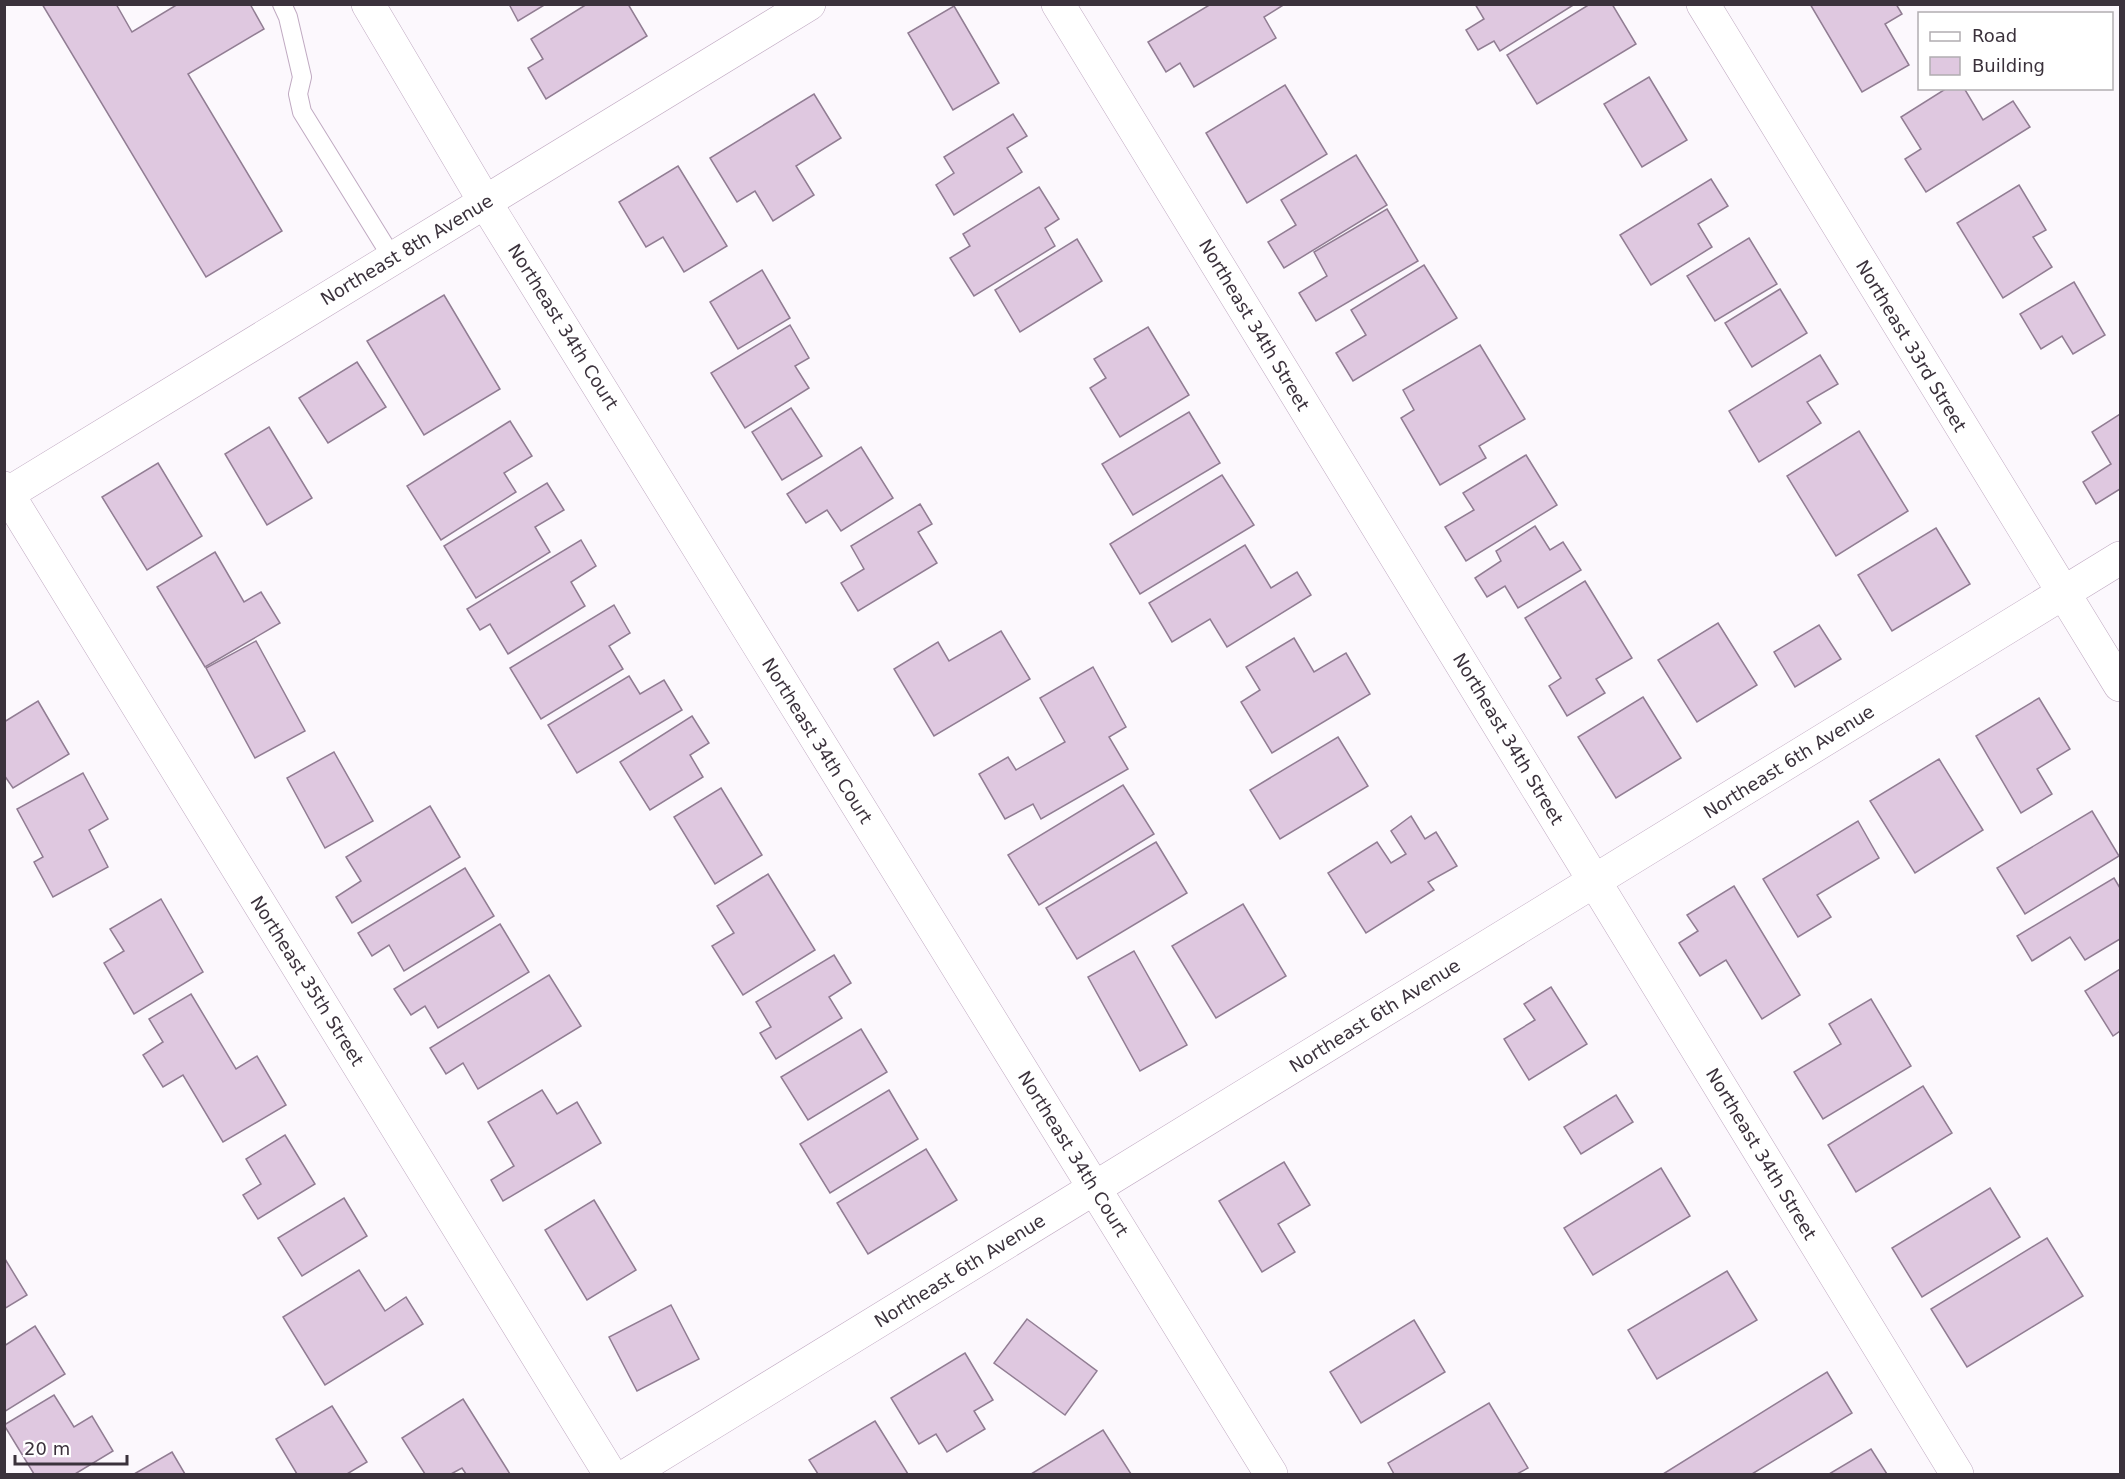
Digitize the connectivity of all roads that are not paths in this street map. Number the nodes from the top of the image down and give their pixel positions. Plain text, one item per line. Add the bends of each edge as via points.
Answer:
1 (282, 4) edge
2 (368, 4) edge
3 (809, 4) edge
4 (1058, 4) edge
5 (1703, 4) edge
6 (485, 202) junction
7 (393, 259) junction
8 (6, 493) edge
9 (2121, 558) edge
10 (2062, 594) junction
11 (2121, 686) edge
12 (1594, 881) junction
13 (1093, 1189) junction
14 (610, 1474) edge
15 (628, 1474) edge
16 (1271, 1474) edge
17 (1957, 1474) edge

1 - 7 lane via 302,76 298,94 302,112
2 - 6 street, Northeast 34th Court
3 - 6 street, Northeast 8th Avenue
4 - 12 street, Northeast 34th Street
5 - 10 street, Northeast 33rd Street
6 - 7 street, Northeast 8th Avenue
6 - 13 street, Northeast 34th Court
7 - 8 street, Northeast 8th Avenue
8 - 14 street, Northeast 35th Street
9 - 10 street, Northeast 6th Avenue
10 - 11 street, Northeast 33rd Street
10 - 12 street, Northeast 6th Avenue
12 - 13 street, Northeast 6th Avenue
12 - 17 street, Northeast 34th Street
13 - 15 street, Northeast 6th Avenue
13 - 16 street, Northeast 34th Court

